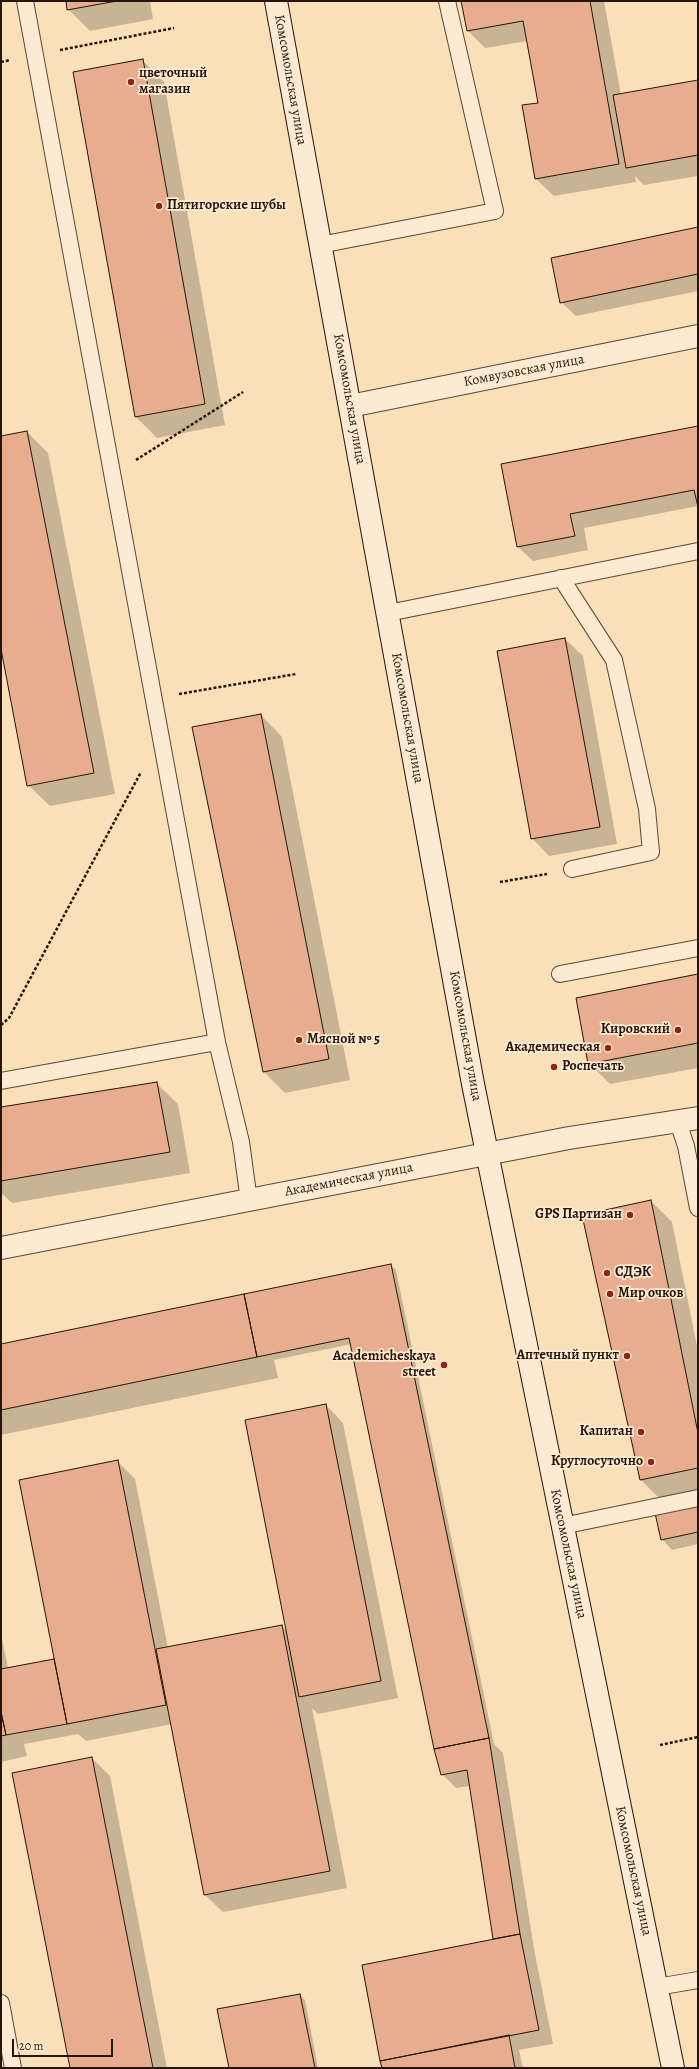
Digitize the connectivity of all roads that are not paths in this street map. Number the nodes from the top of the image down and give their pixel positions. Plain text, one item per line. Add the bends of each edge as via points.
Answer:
1 (25, 1) edge
2 (276, 1) edge
3 (447, 1) edge
4 (320, 245) junction
5 (698, 336) edge
6 (350, 406) junction
7 (698, 551) edge
8 (561, 578) junction
9 (388, 613) junction
10 (572, 869) road end
11 (698, 948) edge
12 (560, 974) dead end
13 (217, 1042) junction
14 (1, 1081) edge
15 (688, 1120) edge
16 (486, 1154) junction
17 (249, 1201) junction
18 (698, 1208) edge
19 (1, 1248) edge
20 (698, 1498) edge
21 (562, 1526) junction
22 (698, 1980) edge
23 (657, 1987) junction
24 (1, 2003) edge
25 (14, 2068) edge
26 (673, 2068) edge

1 - 13 lane
2 - 4 main road, Комсомольская улица
3 - 4 lane via 495,211
4 - 6 main road, Комсомольская улица
5 - 6 main road, Комвузовская улица
6 - 9 main road, Комсомольская улица
7 - 8 lane
8 - 9 lane
8 - 10 lane via 614,660 647,809 651,852
9 - 16 main road, Комсомольская улица
11 - 12 lane
13 - 14 lane
13 - 17 lane via 241,1142
15 - 16 main road, Академическая улица via 569,1138
15 - 18 lane via 686,1146
16 - 17 main road, Академическая улица
16 - 21 main road, Комсомольская улица
17 - 19 main road, Академическая улица
20 - 21 lane
21 - 23 main road, Комсомольская улица
22 - 23 lane
23 - 26 main road, Комсомольская улица
24 - 25 lane

